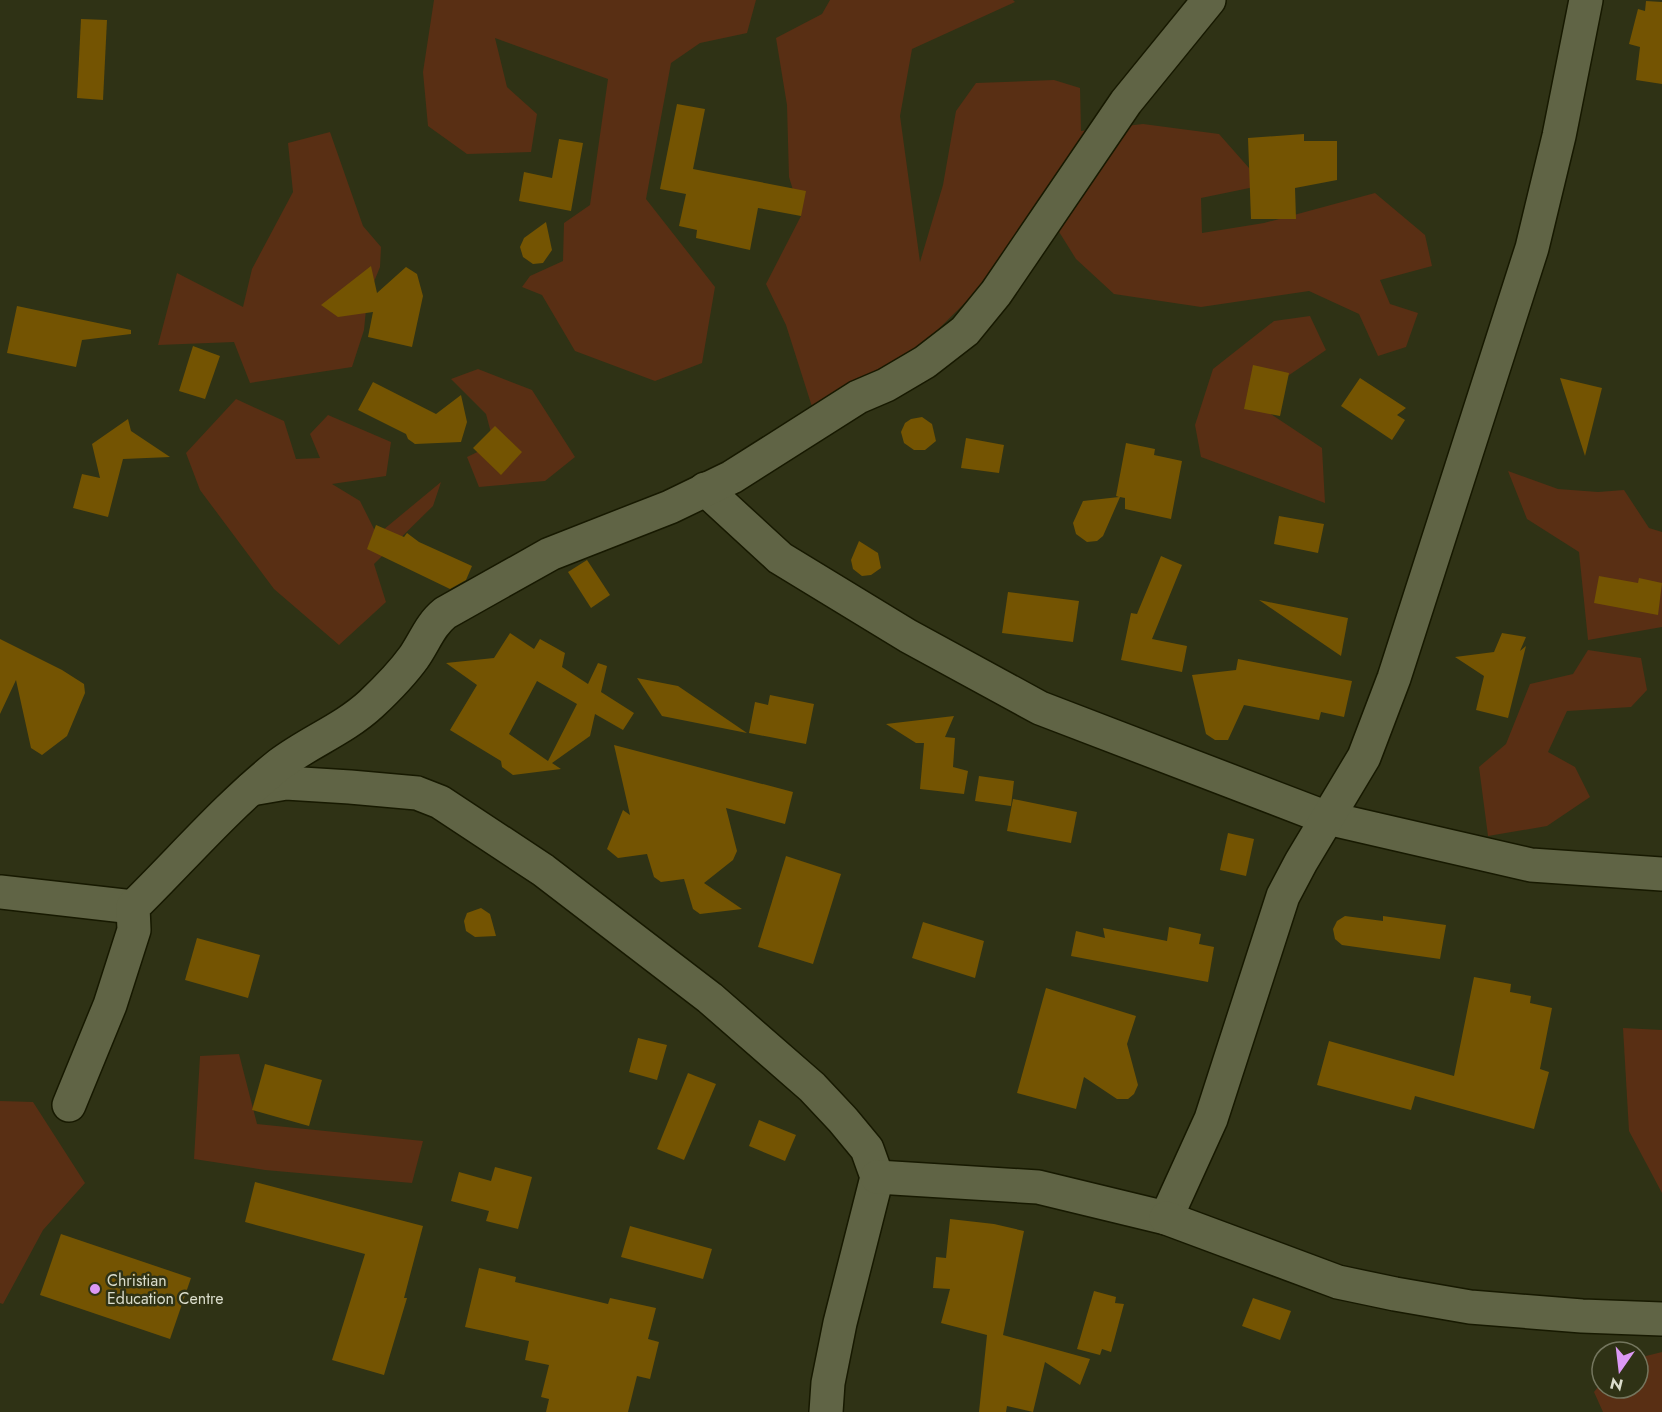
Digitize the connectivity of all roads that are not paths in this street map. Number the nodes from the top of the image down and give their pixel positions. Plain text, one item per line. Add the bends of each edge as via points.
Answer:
1 (1209, 0) edge
2 (1586, 0) edge
3 (705, 489) junction
4 (251, 789) junction
5 (1327, 818) junction
6 (1662, 874) edge
7 (0, 892) edge
8 (133, 907) junction
9 (69, 1105) dead end
10 (877, 1177) junction
11 (1166, 1218) junction
12 (1662, 1319) edge
13 (825, 1412) edge

1 - 3 street via 1126,102 996,293 965,332 925,362 858,397 732,477
2 - 5 street via 1559,136 1508,326 1394,678 1364,757
3 - 4 street via 670,507 550,554 445,613 433,623 396,682 348,724 282,763
3 - 5 street via 780,558 908,636 1040,708
4 - 8 street
4 - 10 street via 286,783 339,786 417,793 440,802 543,870 710,998 820,1095 867,1149
5 - 6 street via 1531,865
5 - 11 street via 1284,896 1211,1119
7 - 8 street
8 - 9 street via 134,930 110,1005
10 - 11 street via 1038,1187
10 - 13 street via 840,1323
11 - 12 street via 1338,1282 1395,1294 1470,1306

